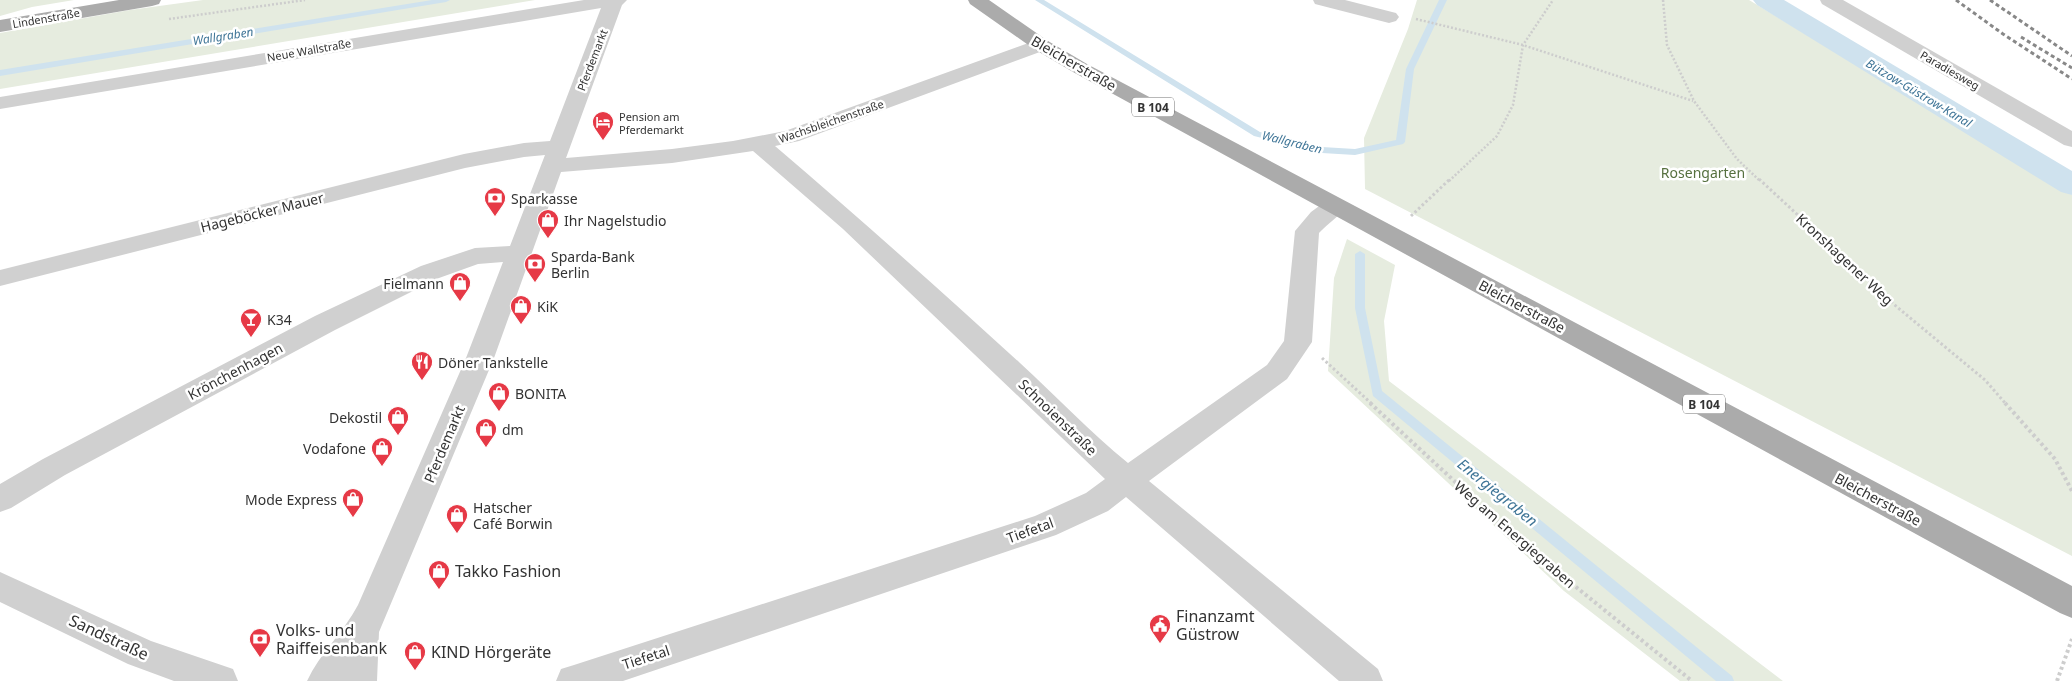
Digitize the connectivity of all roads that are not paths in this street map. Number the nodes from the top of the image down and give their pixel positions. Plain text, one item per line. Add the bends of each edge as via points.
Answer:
1 (152, 0) edge
2 (615, 0) edge
3 (977, 0) edge
4 (1322, 0) edge
5 (1829, 0) edge
6 (1389, 17) dead end
7 (0, 26) edge
8 (1041, 45) junction
9 (0, 103) edge
10 (2072, 140) edge
11 (759, 144) junction
12 (561, 160) junction
13 (1335, 206) junction
14 (520, 253) junction
15 (0, 278) edge
16 (1128, 479) junction
17 (0, 499) edge
18 (0, 586) edge
19 (2072, 603) edge
20 (362, 632) junction
21 (220, 681) edge
22 (325, 681) edge
23 (359, 681) edge
24 (574, 681) edge
25 (1365, 681) edge

1 - 7 main road, Lindenstraße
2 - 9 street, Neue Wallstraße
2 - 12 street, Pferdemarkt
3 - 8 main road, Bleicherstraße / B 104
4 - 6 street
5 - 10 street, Paradiesweg
8 - 11 street, Wachsbleichenstraße via 791,136
8 - 13 main road, Bleicherstraße / B 104
11 - 12 street, Wachsbleichenstraße via 642,159
11 - 16 street, Schnoienstraße via 852,224 1093,451
12 - 14 street, Pferdemarkt
12 - 15 street, Hageböcker Mauer via 524,150 445,166
13 - 16 street, Tiefetal via 1320,216 1307,231 1298,342 1277,372
13 - 19 main road, Bleicherstraße / B 104
14 - 17 street, Krönchenhagen via 475,256 430,272 325,323
14 - 20 street, Pferdemarkt via 480,358
16 - 24 street, Tiefetal via 1096,502 1045,526
16 - 25 street, Schnoienstraße
18 - 21 street, Sandstraße via 141,653
20 - 22 street, Pferdemarkt
20 - 23 street, Pferdemarkt

